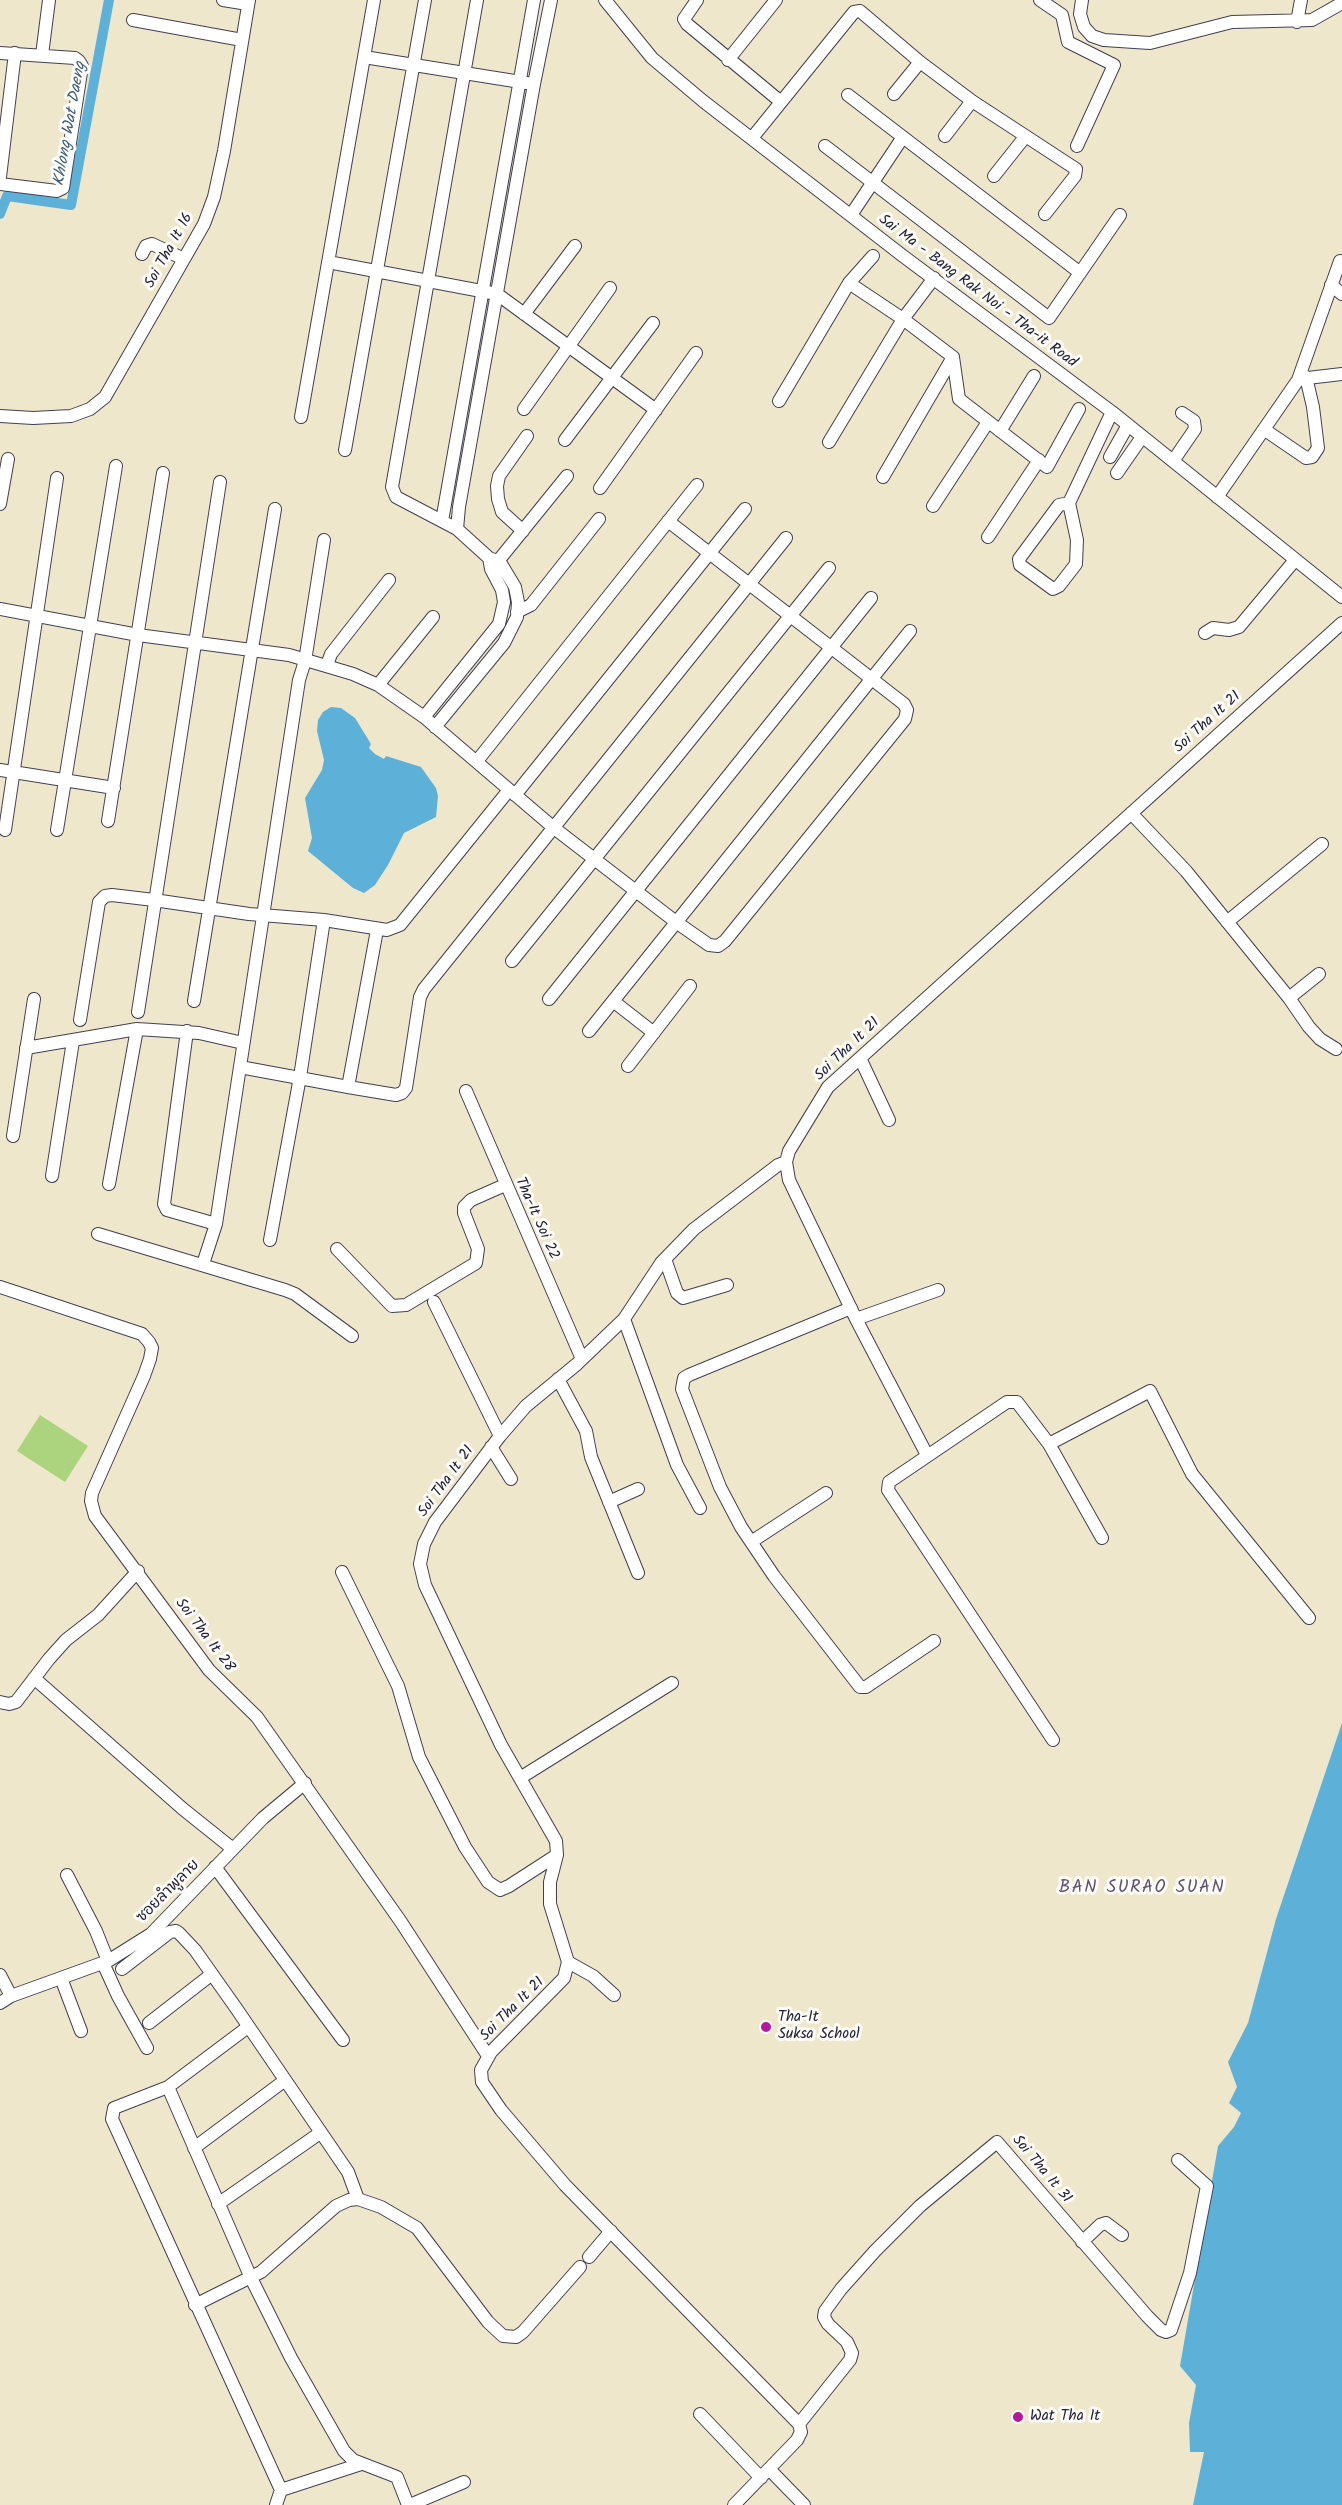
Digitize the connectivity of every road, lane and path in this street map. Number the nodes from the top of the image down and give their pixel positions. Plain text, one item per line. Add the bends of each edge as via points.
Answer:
1 (49, 0) edge
2 (223, 0) edge
3 (374, 0) edge
4 (425, 0) edge
5 (477, 0) edge
6 (534, 0) edge
7 (551, 0) edge
8 (605, 0) edge
9 (697, 0) edge
10 (776, 0) edge
11 (1082, 0) edge
12 (1301, 0) edge
13 (1043, 1) edge
14 (248, 2) edge
15 (1342, 3) edge
16 (133, 20) dead end
17 (1297, 22) junction
18 (242, 40) junction
19 (0, 53) edge
20 (15, 53) junction
21 (42, 56) junction
22 (364, 57) junction
23 (728, 60) junction
24 (920, 62) junction
25 (414, 65) junction
26 (464, 73) junction
27 (520, 82) junction
28 (534, 84) junction
29 (894, 94) dead end
30 (848, 95) dead end
31 (972, 101) junction
32 (781, 102) junction
33 (945, 136) dead end
34 (903, 137) junction
35 (1025, 137) junction
36 (752, 138) junction
37 (825, 146) dead end
38 (1077, 146) dead end
39 (994, 176) dead end
40 (0, 177) edge
41 (873, 183) junction
42 (0, 184) edge
43 (1045, 214) dead end
44 (851, 215) junction
45 (1120, 215) dead end
46 (575, 246) dead end
47 (142, 254) dead end
48 (873, 256) dead end
49 (184, 259) junction
50 (1340, 261) dead end
51 (328, 262) junction
52 (377, 271) junction
53 (1079, 272) junction
54 (934, 278) junction
55 (427, 280) junction
56 (849, 283) junction
57 (1331, 285) junction
58 (610, 288) dead end
59 (483, 291) junction
60 (497, 294) junction
61 (1342, 294) edge
62 (524, 314) junction
63 (903, 319) junction
64 (653, 323) dead end
65 (568, 346) junction
66 (696, 353) dead end
67 (953, 357) junction
68 (1342, 374) edge
69 (1034, 376) dead end
70 (612, 378) junction
71 (1302, 378) junction
72 (779, 401) dead end
73 (524, 409) dead end
74 (1079, 409) dead end
75 (656, 410) junction
76 (1112, 412) junction
77 (1182, 413) dead end
78 (0, 416) edge
79 (301, 417) dead end
80 (988, 422) junction
81 (1128, 425) junction
82 (1265, 430) junction
83 (1000, 431) junction
84 (527, 436) dead end
85 (457, 437) junction
86 (1143, 437) junction
87 (471, 439) junction
88 (566, 440) dead end
89 (830, 442) dead end
90 (345, 450) dead end
91 (1110, 457) dead end
92 (8, 459) dead end
93 (1039, 460) junction
94 (1173, 461) junction
95 (116, 466) dead end
96 (163, 473) dead end
97 (1117, 473) dead end
98 (567, 476) dead end
99 (882, 477) dead end
100 (57, 478) dead end
101 (220, 482) dead end
102 (697, 485) dead end
103 (600, 488) dead end
104 (1217, 497) junction
105 (1069, 503) junction
106 (0, 504) edge
107 (933, 506) dead end
108 (275, 509) dead end
109 (745, 509) dead end
110 (599, 519) dead end
111 (442, 521) junction
112 (668, 521) junction
113 (457, 529) junction
114 (523, 531) junction
115 (988, 537) dead end
116 (786, 538) dead end
117 (324, 540) dead end
118 (709, 553) junction
119 (1295, 560) junction
120 (493, 563) junction
121 (829, 568) dead end
122 (389, 580) dead end
123 (749, 584) junction
124 (1342, 597) edge
125 (871, 598) dead end
126 (0, 609) edge
127 (517, 612) junction
128 (37, 616) junction
129 (790, 616) junction
130 (433, 617) dead end
131 (1342, 623) edge
132 (90, 626) junction
133 (910, 631) dead end
134 (1205, 633) dead end
135 (138, 635) junction
136 (195, 643) junction
137 (831, 648) junction
138 (250, 651) junction
139 (305, 661) junction
140 (327, 665) junction
141 (871, 680) junction
142 (378, 685) junction
143 (424, 717) junction
144 (435, 727) junction
145 (477, 761) junction
146 (0, 770) edge
147 (13, 772) junction
148 (65, 780) junction
149 (114, 788) junction
150 (512, 793) junction
151 (1131, 813) junction
152 (108, 821) dead end
153 (554, 828) junction
154 (5, 830) dead end
155 (57, 830) dead end
156 (1322, 844) dead end
157 (595, 859) junction
158 (636, 891) junction
159 (154, 900) junction
160 (209, 909) junction
161 (262, 915) junction
162 (324, 920) junction
163 (676, 922) junction
164 (1227, 922) junction
165 (377, 930) junction
166 (512, 961) dead end
167 (1319, 974) dead end
168 (690, 986) dead end
169 (1289, 998) junction
170 (34, 999) dead end
171 (549, 999) dead end
172 (194, 1001) dead end
173 (612, 1001) junction
174 (138, 1012) dead end
175 (80, 1020) dead end
176 (137, 1029) junction
177 (187, 1031) junction
178 (589, 1031) dead end
179 (654, 1033) junction
180 (74, 1041) junction
181 (243, 1043) junction
182 (26, 1048) junction
183 (1336, 1048) dead end
184 (860, 1058) junction
185 (628, 1066) dead end
186 (240, 1067) junction
187 (300, 1077) junction
188 (348, 1087) junction
189 (466, 1090) dead end
190 (889, 1120) dead end
191 (13, 1136) dead end
192 (786, 1162) junction
193 (52, 1176) dead end
194 (110, 1184) dead end
195 (505, 1185) junction
196 (216, 1224) junction
197 (98, 1234) dead end
198 (270, 1240) dead end
199 (337, 1249) dead end
200 (665, 1259) junction
201 (203, 1264) junction
202 (726, 1285) dead end
203 (0, 1287) edge
204 (938, 1290) dead end
205 (434, 1302) dead end
206 (854, 1313) junction
207 (624, 1318) junction
208 (352, 1336) dead end
209 (582, 1359) junction
210 (558, 1379) junction
211 (500, 1436) junction
212 (1049, 1444) junction
213 (491, 1447) junction
214 (927, 1455) junction
215 (511, 1479) dead end
216 (638, 1489) dead end
217 (826, 1493) dead end
218 (609, 1502) junction
219 (700, 1508) dead end
220 (1102, 1538) dead end
221 (751, 1542) junction
222 (138, 1571) junction
223 (342, 1572) dead end
224 (638, 1573) dead end
225 (1309, 1618) dead end
226 (934, 1641) dead end
227 (34, 1678) junction
228 (672, 1683) dead end
229 (0, 1701) edge
230 (1053, 1740) dead end
231 (520, 1778) junction
232 (305, 1783) junction
233 (233, 1849) junction
234 (557, 1855) junction
235 (215, 1868) junction
236 (67, 1875) dead end
237 (105, 1962) junction
238 (568, 1962) junction
239 (122, 1969) dead end
240 (212, 1974) junction
241 (0, 1975) edge
242 (61, 1978) junction
243 (614, 1995) dead end
244 (5, 2000) edge
245 (149, 2023) dead end
246 (248, 2027) junction
247 (81, 2031) dead end
248 (343, 2040) dead end
249 (147, 2048) dead end
250 (488, 2056) junction
251 (284, 2081) junction
252 (168, 2087) junction
253 (321, 2133) junction
254 (194, 2148) junction
255 (1178, 2160) dead end
256 (358, 2199) junction
257 (218, 2204) junction
258 (611, 2231) junction
259 (1122, 2235) dead end
260 (1082, 2242) junction
261 (589, 2257) dead end
262 (580, 2267) dead end
263 (251, 2278) junction
264 (195, 2306) junction
265 (700, 2414) dead end
266 (799, 2424) junction
267 (361, 2464) junction
268 (765, 2474) junction
269 (464, 2482) dead end
270 (281, 2490) junction
271 (276, 2505) edge
272 (409, 2505) edge
273 (735, 2505) edge
274 (804, 2505) edge

1 - 21 street
2 - 14 street
3 - 22 street
4 - 25 street
5 - 26 street
6 - 27 street
7 - 28 street
8 - 36 street, Sai Ma - Bang Rak Noi - Tha-it Road via 652,58
9 - 23 street via 684,19
10 - 23 street
11 - 17 street via 1080,14 1092,36 1125,43 1150,43 1232,21
12 - 17 street
13 - 38 street via 1062,15 1068,42 1114,65
14 - 18 street, Soi Tha It 16
15 - 17 street via 1312,20
16 - 18 street
18 - 49 street, Soi Tha It 16 via 214,197
19 - 20 street
20 - 21 street
20 - 40 street
21 - 42 street via 75,58 82,66 65,182 57,191
22 - 25 street
22 - 51 street
23 - 32 street
24 - 29 street
24 - 31 street
24 - 32 street via 857,10
25 - 26 street
25 - 52 street
26 - 27 street
26 - 55 street
27 - 28 street
27 - 59 street
28 - 60 street
30 - 34 street
31 - 33 street
31 - 35 street
32 - 36 street
34 - 41 street
34 - 53 street
35 - 39 street
35 - 43 street via 1076,169 1075,176
36 - 44 street, Sai Ma - Bang Rak Noi - Tha-it Road
37 - 41 street
41 - 44 street
41 - 53 street via 1049,318
44 - 54 street, Sai Ma - Bang Rak Noi - Tha-it Road
45 - 53 street
46 - 62 street
47 - 49 street via 152,244
48 - 56 street
49 - 78 street, Soi Tha It 16 via 105,397 90,409 71,416
50 - 57 street
51 - 52 street
51 - 79 street
52 - 55 street
52 - 90 street
54 - 63 street
54 - 76 street, Sai Ma - Bang Rak Noi - Tha-it Road
55 - 59 street
55 - 111 street via 392,487 396,497
56 - 63 street
56 - 72 street
57 - 61 street
57 - 71 street
58 - 65 street
59 - 60 street
59 - 85 street
60 - 62 street
60 - 87 street
62 - 65 street
63 - 67 street
63 - 89 street
64 - 70 street
65 - 70 street
65 - 73 street
66 - 75 street
67 - 80 street via 959,399
67 - 99 street
68 - 71 street
69 - 83 street
70 - 75 street
70 - 88 street
71 - 82 street
71 - 82 street via 1313,407 1318,447 1312,456 1306,458
74 - 93 street via 1047,466
75 - 103 street
76 - 81 street, Sai Ma - Bang Rak Noi - Tha-it Road
76 - 105 street
77 - 94 street via 1194,421 1195,429
80 - 83 street
80 - 107 street
81 - 86 street, Sai Ma - Bang Rak Noi - Tha-it Road
81 - 91 street
82 - 104 street
83 - 93 street
84 - 114 street via 499,476 497,486 502,512
85 - 87 street
85 - 111 street
86 - 94 street, Sai Ma - Bang Rak Noi - Tha-it Road
86 - 97 street
87 - 113 street
92 - 106 street
93 - 115 street
94 - 104 street, Sai Ma - Bang Rak Noi - Tha-it Road
95 - 132 street
96 - 135 street
98 - 114 street
100 - 128 street
101 - 136 street
102 - 112 street
104 - 119 street, Sai Ma - Bang Rak Noi - Tha-it Road
105 - 105 street via 1077,540 1076,564 1053,589 1020,565 1019,559 1059,505
108 - 138 street
109 - 118 street
110 - 127 street via 531,605
111 - 113 street
112 - 118 street
112 - 145 street
113 - 120 street
114 - 120 street
116 - 123 street
117 - 139 street
118 - 123 street
118 - 150 street
119 - 124 street, Sai Ma - Bang Rak Noi - Tha-it Road
119 - 134 street via 1239,627 1213,628
120 - 127 street via 515,587
120 - 143 street via 504,602 500,624
121 - 129 street
122 - 140 street via 331,654
123 - 129 street
123 - 153 street
125 - 137 street
126 - 128 street
127 - 144 street via 504,643
128 - 132 street
128 - 147 street
129 - 137 street
129 - 157 street
130 - 142 street
131 - 151 street, Soi Tha It 21
132 - 135 street
132 - 148 street
133 - 141 street
135 - 136 street
135 - 149 street
136 - 138 street
136 - 159 street
137 - 141 street
137 - 158 street
138 - 139 street via 289,655
138 - 160 street
139 - 140 street
139 - 161 street
140 - 142 street
141 - 163 street
141 - 163 street via 904,704 905,719 725,941 718,946 709,945
142 - 143 street
143 - 144 street
144 - 145 street
145 - 150 street
146 - 147 street
147 - 148 street
147 - 154 street
148 - 149 street
148 - 155 street
149 - 152 street
150 - 153 street
150 - 165 street via 400,925
151 - 164 street
151 - 184 street, Soi Tha It 21
153 - 157 street
153 - 188 street via 424,989 406,1088 396,1095
156 - 164 street
157 - 158 street
157 - 166 street
158 - 163 street
158 - 171 street
159 - 160 street
159 - 174 street
159 - 175 street via 112,895 99,902
160 - 161 street
160 - 172 street
161 - 162 street
161 - 181 street
162 - 165 street
162 - 187 street
163 - 173 street
164 - 169 street
165 - 188 street
167 - 169 street
168 - 179 street
169 - 183 street via 1314,1033
170 - 182 street
173 - 178 street
173 - 179 street
176 - 177 street
176 - 180 street
176 - 194 street
177 - 181 street
177 - 196 street via 164,1204 167,1210
179 - 185 street
180 - 182 street
180 - 193 street
181 - 186 street
182 - 191 street
184 - 190 street
184 - 192 street, Soi Tha It 21 via 828,1087
186 - 187 street
186 - 196 street
187 - 188 street
187 - 198 street
189 - 195 street, Tha-It Soi 22
192 - 200 street, Soi Tha It 21 via 694,1229
192 - 206 street via 789,1180
195 - 199 street via 464,1207 478,1249 476,1263 406,1305 392,1306
195 - 209 street, Tha-It Soi 22
196 - 201 street
197 - 201 street
200 - 202 street via 677,1293 683,1298
200 - 207 street, Soi Tha It 21
201 - 208 street via 295,1294
203 - 222 street, Soi Tha It 28 via 142,1334 152,1348 91,1501 94,1516
204 - 206 street
205 - 211 street
206 - 214 street
206 - 221 street via 684,1378 682,1389 720,1487
207 - 209 street, Soi Tha It 21
207 - 219 street via 677,1466
209 - 210 street, Soi Tha It 21
210 - 211 street, Soi Tha It 21 via 526,1406
210 - 218 street via 586,1431 591,1457
211 - 213 street, Soi Tha It 21
212 - 214 street via 1017,1402 1008,1402
212 - 220 street
212 - 225 street via 1149,1391 1192,1474
213 - 215 street
213 - 231 street, Soi Tha It 21 via 435,1522 420,1564 425,1585
214 - 230 street via 889,1482 888,1490
216 - 218 street
217 - 221 street
218 - 224 street
221 - 226 street via 860,1687 866,1687
222 - 227 street via 98,1615 66,1640
222 - 232 street, Soi Tha It 28 via 209,1670 258,1717
223 - 234 street via 398,1686 419,1757 465,1847 488,1882 500,1890
227 - 229 street via 16,1702
227 - 233 street
228 - 231 street
231 - 234 street, Soi Tha It 21 via 556,1841
232 - 233 street, ซอยลำพูลาย via 262,1818
232 - 250 street, Soi Tha It 28
233 - 235 street, ซอยลำพูลาย
234 - 238 street via 550,1882 550,1904
235 - 237 street, ซอยลำพูลาย via 151,1934
235 - 248 street
236 - 237 street via 96,1931
237 - 242 street, ซอยลำพูลาย
237 - 249 street via 118,1996
238 - 243 street via 593,1976
238 - 250 street, Soi Tha It 21 via 564,1978 555,1990
239 - 240 street via 176,1931
240 - 245 street
240 - 246 street
241 - 244 street
242 - 244 street, ซอยลำพูลาย
242 - 247 street
246 - 251 street
246 - 252 street
250 - 258 street, Soi Tha It 21 via 481,2076 487,2092 565,2185
251 - 253 street
251 - 254 street
252 - 254 street
252 - 264 street via 114,2108 112,2119
253 - 256 street via 348,2172
253 - 257 street
254 - 257 street
255 - 260 street, Soi Tha It 31 via 1207,2186 1190,2273 1171,2330 1161,2330 1146,2316
256 - 262 street via 417,2228 488,2322 503,2336 516,2337 524,2332
256 - 263 street via 336,2206
257 - 263 street
258 - 261 street
258 - 266 street, Soi Tha It 21
259 - 260 street via 1106,2223
260 - 266 street, Soi Tha It 31 via 997,2142 920,2206 825,2311 828,2324 851,2347 852,2353
263 - 264 street
263 - 267 street via 344,2451
264 - 270 street
265 - 268 street
266 - 268 street via 797,2440
267 - 270 street
267 - 272 street via 397,2477
268 - 273 street
268 - 274 street
269 - 272 street
270 - 271 street

